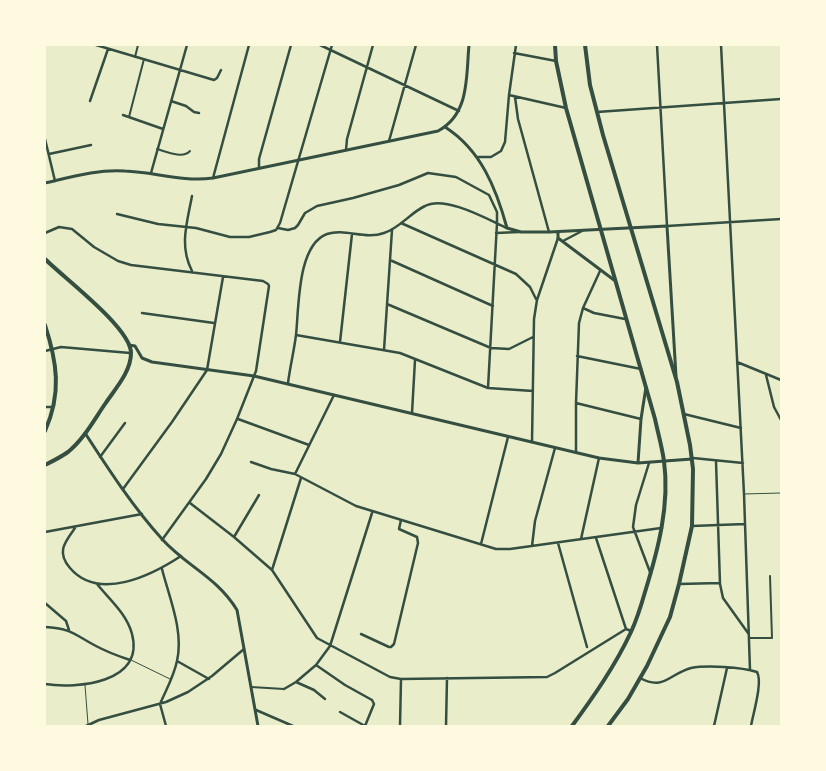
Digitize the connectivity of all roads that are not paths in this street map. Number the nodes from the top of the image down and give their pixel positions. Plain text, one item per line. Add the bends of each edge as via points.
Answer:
1 (96, 45) edge
2 (138, 45) edge
3 (187, 45) edge
4 (249, 45) edge
5 (291, 45) edge
6 (320, 45) edge
7 (332, 45) edge
8 (374, 45) edge
9 (416, 45) edge
10 (469, 45) edge
11 (516, 45) edge
12 (555, 45) edge
13 (585, 45) edge
14 (657, 45) edge
15 (721, 45) edge
16 (102, 46) edge
17 (108, 48) junction
18 (331, 50) junction
19 (514, 53) junction
20 (135, 57) junction
21 (144, 59) junction
22 (556, 61) junction
23 (367, 67) junction
24 (180, 69) junction
25 (221, 70) dead end
26 (404, 85) junction
27 (509, 95) junction
28 (515, 97) junction
29 (781, 98) edge
30 (90, 102) dead end
31 (171, 102) junction
32 (724, 103) junction
33 (660, 107) junction
34 (566, 108) junction
35 (459, 111) junction
36 (596, 112) junction
37 (198, 113) dead end
38 (123, 115) dead end
39 (129, 117) junction
40 (445, 127) junction
41 (163, 129) junction
42 (45, 139) edge
43 (389, 141) junction
44 (90, 145) dead end
45 (157, 149) junction
46 (346, 150) junction
47 (190, 151) dead end
48 (49, 154) junction
49 (478, 157) junction
50 (299, 159) junction
51 (259, 168) junction
52 (151, 174) junction
53 (213, 178) junction
54 (55, 181) junction
55 (45, 183) edge
56 (192, 196) dead end
57 (117, 214) dead end
58 (781, 219) edge
59 (401, 223) junction
60 (497, 223) junction
61 (730, 223) junction
62 (186, 226) junction
63 (668, 226) junction
64 (278, 228) junction
65 (507, 228) junction
66 (631, 229) junction
67 (392, 230) junction
68 (601, 230) junction
69 (584, 231) junction
70 (45, 232) edge
71 (496, 232) junction
72 (521, 232) junction
73 (549, 232) junction
74 (558, 232) junction
75 (352, 234) junction
76 (558, 238) junction
77 (563, 241) junction
78 (45, 259) edge
79 (390, 260) junction
80 (495, 264) junction
81 (192, 271) junction
82 (600, 271) junction
83 (223, 277) junction
84 (614, 280) junction
85 (537, 300) junction
86 (387, 304) junction
87 (493, 306) junction
88 (583, 308) junction
89 (142, 314) dead end
90 (625, 319) junction
91 (214, 323) junction
92 (45, 325) edge
93 (296, 335) junction
94 (533, 337) junction
95 (340, 342) junction
96 (129, 345) junction
97 (52, 348) junction
98 (491, 348) junction
99 (384, 350) junction
100 (45, 351) edge
101 (131, 353) junction
102 (577, 356) junction
103 (415, 359) junction
104 (738, 362) junction
105 (641, 369) junction
106 (207, 370) junction
107 (766, 375) junction
108 (254, 376) junction
109 (781, 380) edge
110 (677, 382) junction
111 (288, 384) junction
112 (646, 386) junction
113 (488, 388) junction
114 (533, 391) junction
115 (334, 395) junction
116 (576, 403) junction
117 (45, 407) edge
118 (53, 407) junction
119 (412, 413) junction
120 (684, 414) junction
121 (237, 419) junction
122 (641, 419) junction
123 (781, 420) edge
124 (125, 423) dead end
125 (741, 428) junction
126 (45, 431) edge
127 (85, 433) junction
128 (508, 436) junction
129 (532, 442) junction
130 (309, 445) junction
131 (555, 448) junction
132 (576, 453) junction
133 (100, 457) junction
134 (599, 458) junction
135 (693, 458) junction
136 (716, 461) junction
137 (251, 462) dead end
138 (664, 462) junction
139 (743, 463) junction
140 (638, 464) junction
141 (648, 464) junction
142 (45, 465) edge
143 (295, 474) junction
144 (301, 478) junction
145 (123, 489) junction
146 (781, 493) edge
147 (744, 494) junction
148 (259, 495) dead end
149 (190, 502) junction
150 (372, 512) junction
151 (142, 514) junction
152 (401, 520) junction
153 (745, 524) junction
154 (718, 525) junction
155 (692, 526) junction
156 (75, 528) junction
157 (661, 528) junction
158 (45, 532) edge
159 (634, 532) junction
160 (234, 537) junction
161 (596, 538) junction
162 (581, 539) junction
163 (162, 540) junction
164 (558, 543) junction
165 (482, 544) junction
166 (532, 546) junction
167 (181, 556) junction
168 (162, 569) junction
169 (272, 570) junction
170 (651, 573) junction
171 (770, 576) dead end
172 (720, 583) junction
173 (97, 584) junction
174 (679, 584) junction
175 (45, 603) edge
176 (45, 627) edge
177 (626, 629) junction
178 (69, 630) junction
179 (632, 631) junction
180 (361, 634) dead end
181 (749, 636) junction
182 (330, 646) junction
183 (587, 646) dead end
184 (244, 649) junction
185 (130, 660) junction
186 (177, 661) junction
187 (316, 665) junction
188 (727, 668) junction
189 (750, 670) junction
190 (447, 677) junction
191 (640, 678) junction
192 (171, 679) junction
193 (208, 679) junction
194 (401, 679) junction
195 (296, 682) junction
196 (45, 684) edge
197 (85, 685) junction
198 (251, 687) junction
199 (284, 689) joint
200 (325, 699) dead end
201 (160, 704) junction
202 (256, 710) junction
203 (340, 712) dead end
204 (87, 725) edge
205 (166, 726) edge
206 (258, 726) edge
207 (293, 726) edge
208 (365, 726) edge
209 (400, 726) edge
210 (446, 726) edge
211 (572, 726) edge
212 (608, 726) edge
213 (714, 726) edge
214 (751, 726) edge

1 - 16 street
2 - 20 street
3 - 24 street
4 - 53 street
5 - 51 street
6 - 18 street
7 - 18 street
8 - 23 street
9 - 26 street
10 - 35 street via 464,98
11 - 19 street
12 - 22 main road
13 - 36 main road
14 - 33 street
15 - 32 street
16 - 17 street
17 - 20 street
17 - 30 street
18 - 23 street
18 - 50 street
19 - 22 street
19 - 27 street
20 - 21 street
21 - 24 street
21 - 39 street
22 - 34 main road
23 - 26 street
23 - 46 street
24 - 25 street via 214,80
24 - 31 street
26 - 35 street
26 - 43 street
27 - 28 street
27 - 49 street via 506,142 501,151 490,157
28 - 34 street
28 - 73 street
29 - 32 street
31 - 37 street
31 - 41 street
32 - 33 street
32 - 61 street
33 - 36 street
33 - 63 street
34 - 68 main road
35 - 40 street
36 - 66 main road
38 - 39 street
39 - 41 street
40 - 43 street
40 - 49 street
41 - 45 street
42 - 48 street
43 - 46 street
44 - 48 street
45 - 47 street via 182,155
45 - 52 street
46 - 50 street
48 - 54 street
49 - 65 street
50 - 51 street
50 - 64 street
51 - 53 street
52 - 53 street via 182,179
52 - 54 street via 110,170
54 - 55 street
56 - 62 street
57 - 62 street via 158,224
58 - 61 street
59 - 60 street via 425,205 436,202 453,205
59 - 67 street
59 - 80 street
60 - 64 street via 497,212 489,195 456,177 428,173 399,185 317,206 305,213 295,228
60 - 65 street
60 - 71 street
61 - 63 street
61 - 104 street
62 - 64 street via 240,237
62 - 81 street via 185,253
63 - 66 street
63 - 110 street
65 - 72 street
66 - 68 street
66 - 110 main road
67 - 75 street via 374,236
67 - 79 street
68 - 69 street
68 - 84 main road
69 - 74 street
69 - 77 street
70 - 81 street via 66,227 118,261
71 - 72 street
71 - 80 street
72 - 73 street
73 - 74 street
74 - 76 street
75 - 93 street via 326,234 308,254 302,274
75 - 95 street
76 - 77 street
76 - 85 street
77 - 82 street
78 - 96 main road via 104,313
79 - 86 street
79 - 87 street
80 - 85 street via 523,279
80 - 87 street
81 - 83 street
82 - 84 street
82 - 88 street
83 - 91 street
83 - 108 street via 268,284
84 - 90 main road
85 - 94 street
86 - 98 street
86 - 99 street
87 - 98 street
88 - 90 street
88 - 102 street
89 - 91 street
90 - 105 main road
91 - 106 street
92 - 97 main road
93 - 95 street
93 - 111 street
94 - 98 street via 508,349
94 - 114 street
95 - 99 street
96 - 101 main road
96 - 106 street via 135,346 147,360
97 - 100 street
97 - 101 street
97 - 118 main road via 57,376
98 - 113 street
99 - 103 street
101 - 127 main road via 126,373
102 - 105 street
102 - 116 street
103 - 113 street
103 - 119 street
104 - 107 street
104 - 125 street
105 - 112 main road
106 - 108 street
106 - 145 street
107 - 109 street
107 - 123 street via 774,407
108 - 111 street
108 - 121 street
110 - 120 main road
111 - 115 street
112 - 122 street
112 - 138 main road
113 - 114 street
114 - 129 street
115 - 119 street
115 - 130 street
116 - 122 street
116 - 132 street
117 - 118 street
118 - 126 main road
119 - 128 street
120 - 125 street
120 - 135 main road
121 - 130 street
121 - 149 street via 221,454
122 - 140 street
124 - 133 street
125 - 139 street
127 - 133 street
127 - 142 main road via 68,452
128 - 129 street
128 - 165 street
129 - 131 street
130 - 143 street
131 - 132 street
131 - 166 street via 535,521
132 - 134 street
133 - 145 street
134 - 140 street
134 - 162 street
135 - 136 street
135 - 138 street
135 - 155 main road
136 - 139 street
136 - 154 street
137 - 143 street
138 - 141 street
138 - 157 main road via 665,499
139 - 147 street
140 - 141 street
141 - 159 street via 636,505
143 - 144 street
144 - 150 street
144 - 169 street
145 - 151 street
146 - 147 lane
147 - 153 street
148 - 160 street
149 - 160 street
149 - 163 street
150 - 152 street
150 - 182 street
151 - 156 street
151 - 163 street
152 - 165 street
152 - 180 street via 399,529 417,538 418,543 394,644 389,647
153 - 154 street
153 - 181 street
154 - 155 street
154 - 172 street
155 - 174 main road
156 - 158 street
156 - 173 street via 64,545 64,560 71,570
157 - 159 street
157 - 170 main road
159 - 161 street
159 - 170 street
160 - 169 street
161 - 162 street
161 - 177 street
162 - 164 street
163 - 167 street
164 - 166 street
164 - 183 street
165 - 166 street via 502,549
167 - 168 street
167 - 184 street via 229,598 237,610
168 - 173 street via 125,582
168 - 186 street via 177,630
169 - 182 street via 313,634
170 - 179 main road
171 - 181 street via 772,638
172 - 174 street
172 - 181 street via 723,598
173 - 185 street via 121,612 130,629 133,649
174 - 191 main road via 670,617
175 - 178 street via 66,621
176 - 178 street
177 - 179 street
177 - 190 street via 547,677
178 - 185 street via 97,647
179 - 211 main road via 603,683
181 - 189 street
182 - 187 street
182 - 194 street via 384,674
184 - 193 street
184 - 198 street
185 - 192 lane
185 - 197 street via 115,675
186 - 192 street
186 - 193 street
187 - 195 street
187 - 208 street via 374,702
188 - 189 street
188 - 191 street via 690,669 656,684
188 - 213 street
189 - 214 street via 758,673 759,685
190 - 194 street
190 - 210 street
191 - 212 main road
192 - 201 street
193 - 201 street
194 - 209 street
195 - 199 street
195 - 200 street
196 - 197 street
197 - 204 lane
198 - 199 street
198 - 202 street
201 - 204 street
201 - 205 street
202 - 206 street
202 - 207 street
203 - 208 street

